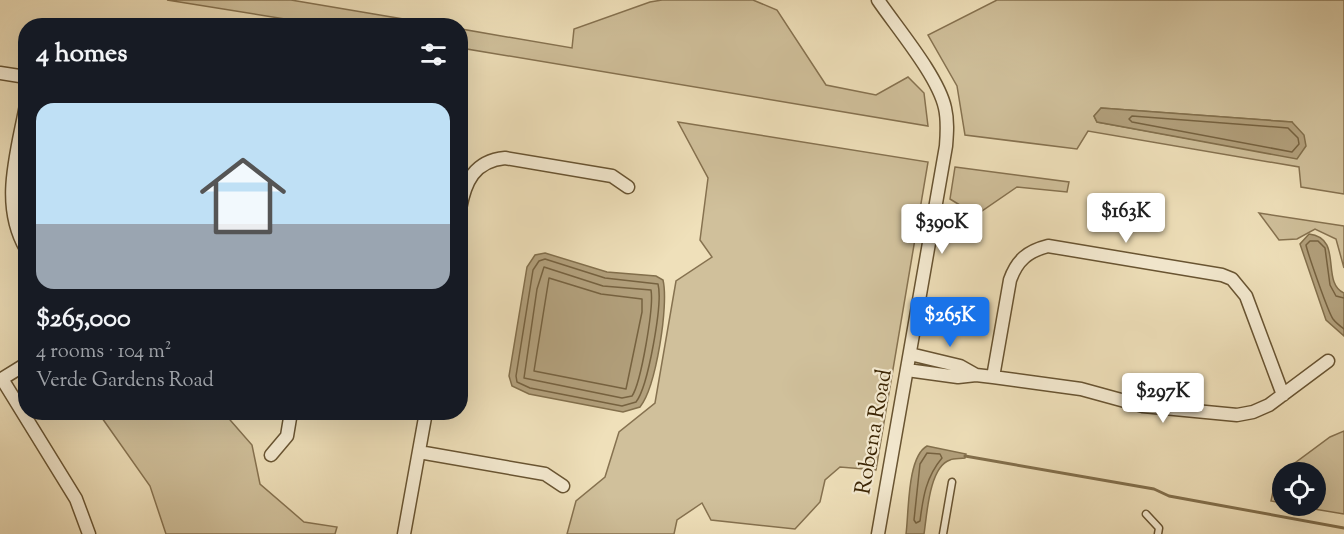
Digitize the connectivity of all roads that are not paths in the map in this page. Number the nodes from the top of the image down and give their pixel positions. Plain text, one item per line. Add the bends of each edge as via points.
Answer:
1 (878, 0) edge
2 (0, 73) edge
3 (18, 76) edge
4 (18, 156) edge
5 (468, 181) edge
6 (628, 188) dead end
7 (18, 237) edge
8 (910, 354) junction
9 (1328, 361) dead end
10 (18, 369) edge
11 (907, 370) junction
12 (976, 375) junction
13 (993, 377) junction
14 (1, 380) edge
15 (1283, 394) junction
16 (18, 407) edge
17 (26, 420) edge
18 (289, 420) edge
19 (425, 420) edge
20 (419, 452) junction
21 (271, 455) dead end
22 (952, 482) dead end
23 (563, 486) dead end
24 (1146, 514) dead end
25 (89, 534) edge
26 (404, 534) edge
27 (878, 534) edge
28 (943, 534) edge
29 (1158, 534) edge

1 - 8 street, Robena Road via 935,83 945,106 947,126
2 - 3 street
4 - 7 street via 10,208
5 - 6 street via 480,166 505,158 612,176
8 - 11 street, Robena Road
8 - 12 street via 960,366
9 - 15 street
10 - 14 street
11 - 12 street via 958,377
11 - 27 street, Robena Road
12 - 13 street
13 - 15 street via 1081,389 1143,406 1223,415 1253,412
13 - 15 street via 1015,266 1035,249 1048,246 1222,274 1232,279 1246,296
14 - 16 street
17 - 25 street via 76,499
18 - 21 street via 286,436
19 - 20 street
20 - 23 street via 545,474
20 - 26 street
22 - 28 lane
24 - 29 lane via 1159,528

